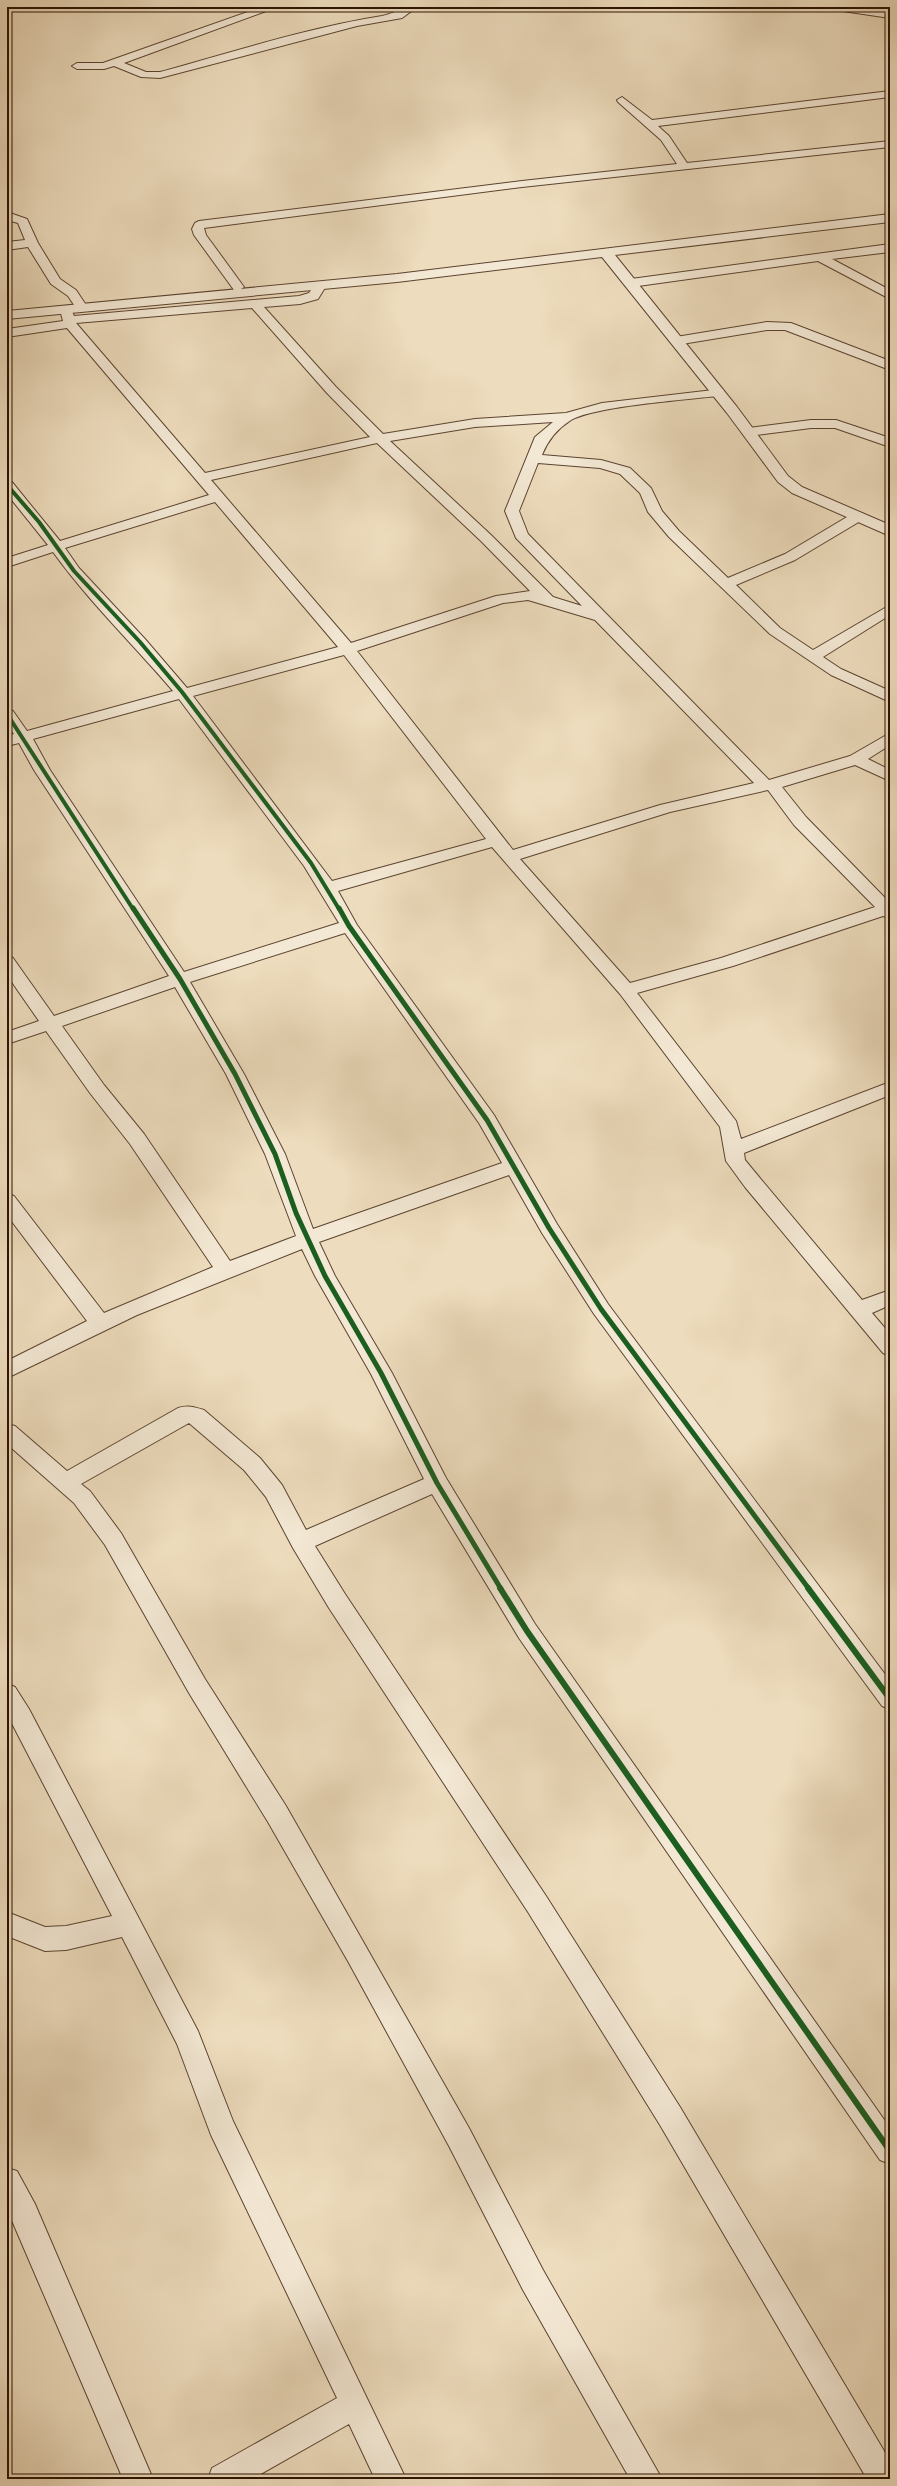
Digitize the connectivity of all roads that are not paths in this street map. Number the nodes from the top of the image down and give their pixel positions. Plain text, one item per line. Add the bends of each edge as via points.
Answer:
1 (272, 7) edge
2 (412, 7) edge
3 (836, 7) edge
4 (890, 15) edge
5 (113, 62) junction
6 (77, 66) dead end
7 (890, 94) edge
8 (622, 100) dead end
9 (649, 124) junction
10 (890, 144) edge
11 (684, 166) junction
12 (7, 216) edge
13 (890, 218) edge
14 (32, 243) junction
15 (7, 246) edge
16 (890, 248) edge
17 (606, 253) junction
18 (819, 257) junction
19 (631, 283) junction
20 (320, 286) junction
21 (238, 287) dead end
22 (890, 295) edge
23 (256, 305) junction
24 (82, 308) junction
25 (7, 315) edge
26 (69, 318) junction
27 (7, 333) edge
28 (676, 340) junction
29 (890, 366) edge
30 (718, 392) junction
31 (567, 417) junction
32 (749, 432) junction
33 (379, 439) junction
34 (890, 443) edge
35 (533, 458) junction
36 (202, 478) junction
37 (7, 485) edge
38 (219, 497) junction
39 (857, 517) junction
40 (890, 531) edge
41 (57, 547) junction
42 (7, 563) edge
43 (726, 584) junction
44 (548, 601) junction
45 (890, 609) edge
46 (600, 616) junction
47 (348, 649) junction
48 (812, 657) junction
49 (182, 692) junction
50 (890, 697) edge
51 (7, 714) edge
52 (24, 736) junction
53 (890, 738) edge
54 (7, 741) edge
55 (856, 759) junction
56 (890, 776) edge
57 (769, 786) junction
58 (496, 841) junction
59 (511, 856) junction
60 (328, 888) junction
61 (888, 911) edge
62 (349, 926) junction
63 (7, 962) edge
64 (180, 979) junction
65 (626, 990) junction
66 (51, 1023) junction
67 (7, 1038) edge
68 (890, 1088) edge
69 (733, 1150) junction
70 (515, 1166) junction
71 (7, 1201) edge
72 (308, 1240) junction
73 (226, 1272) junction
74 (890, 1297) edge
75 (859, 1310) junction
76 (101, 1324) junction
77 (890, 1348) edge
78 (7, 1370) edge
79 (7, 1432) edge
80 (66, 1482) junction
81 (437, 1483) junction
82 (301, 1542) junction
83 (7, 1694) edge
84 (890, 1699) edge
85 (7, 1924) edge
86 (129, 1924) junction
87 (890, 2151) edge
88 (7, 2181) edge
89 (355, 2404) junction
90 (138, 2479) edge
91 (223, 2479) edge
92 (391, 2479) edge
93 (647, 2479) edge
94 (884, 2479) edge

1 - 5 street
2 - 5 street via 398,16 356,23 160,75 144,75
3 - 4 street
5 - 6 street via 95,67
7 - 9 street
8 - 9 street
9 - 11 street via 665,138
10 - 11 street
11 - 21 street via 199,225 200,235
12 - 14 street via 23,221
13 - 17 street
14 - 15 street
14 - 24 street via 54,281 72,293
16 - 18 street
17 - 19 street
17 - 20 street
18 - 19 street
18 - 22 street
19 - 28 street
20 - 23 street via 314,296 306,299
20 - 24 street
23 - 26 street
23 - 33 street via 312,370
24 - 26 street
25 - 26 street
26 - 27 street
26 - 36 street
28 - 29 street via 767,326 787,326
28 - 30 street
30 - 31 street via 602,407
30 - 32 street
31 - 33 street via 519,418
31 - 35 street via 542,437
32 - 34 street via 811,424 836,424
32 - 39 street via 770,463 792,487
33 - 36 street
33 - 44 street via 492,542
35 - 43 street via 601,464 625,471 646,491 655,512 674,534
35 - 46 street via 512,511 515,523 521,535
36 - 38 street
37 - 41 street
38 - 41 street via 131,522
38 - 47 street
39 - 40 street
39 - 43 street via 790,557
41 - 42 street
41 - 49 street via 74,571
43 - 48 street via 775,631
44 - 46 street
44 - 47 street via 529,596 501,599
45 - 48 street
46 - 57 street
47 - 49 street
47 - 58 street
48 - 50 street via 836,672
49 - 52 street
49 - 60 street
51 - 52 street
52 - 54 street
52 - 64 street via 42,770
53 - 55 street
55 - 56 street
55 - 57 street
57 - 59 street via 666,808
57 - 61 street
58 - 59 street
58 - 60 street
59 - 65 street
60 - 62 street
61 - 65 street via 727,962
62 - 64 street
62 - 70 street via 487,1120
63 - 66 street
64 - 66 street
64 - 72 street via 235,1074 275,1154
65 - 69 street via 730,1126
66 - 67 street
66 - 73 street via 97,1090 137,1139
68 - 69 street
69 - 75 street via 736,1162
70 - 72 street
70 - 84 street via 552,1233 601,1309
71 - 76 street
72 - 73 street
72 - 81 street via 325,1276 381,1373
73 - 76 street
74 - 75 street
75 - 77 street
76 - 78 street
79 - 80 street
80 - 82 street via 177,1417 192,1414 258,1471 274,1491
80 - 93 street via 82,1497 113,1539 197,1686 277,1814 459,2137 533,2280
81 - 82 street
81 - 87 street via 527,1632
82 - 94 street via 455,1782 537,1904 662,2103
83 - 86 street via 21,1716
85 - 86 street via 45,1939 66,1938
86 - 89 street via 189,2040 221,2126
88 - 90 street via 25,2214
89 - 91 street
89 - 92 street

